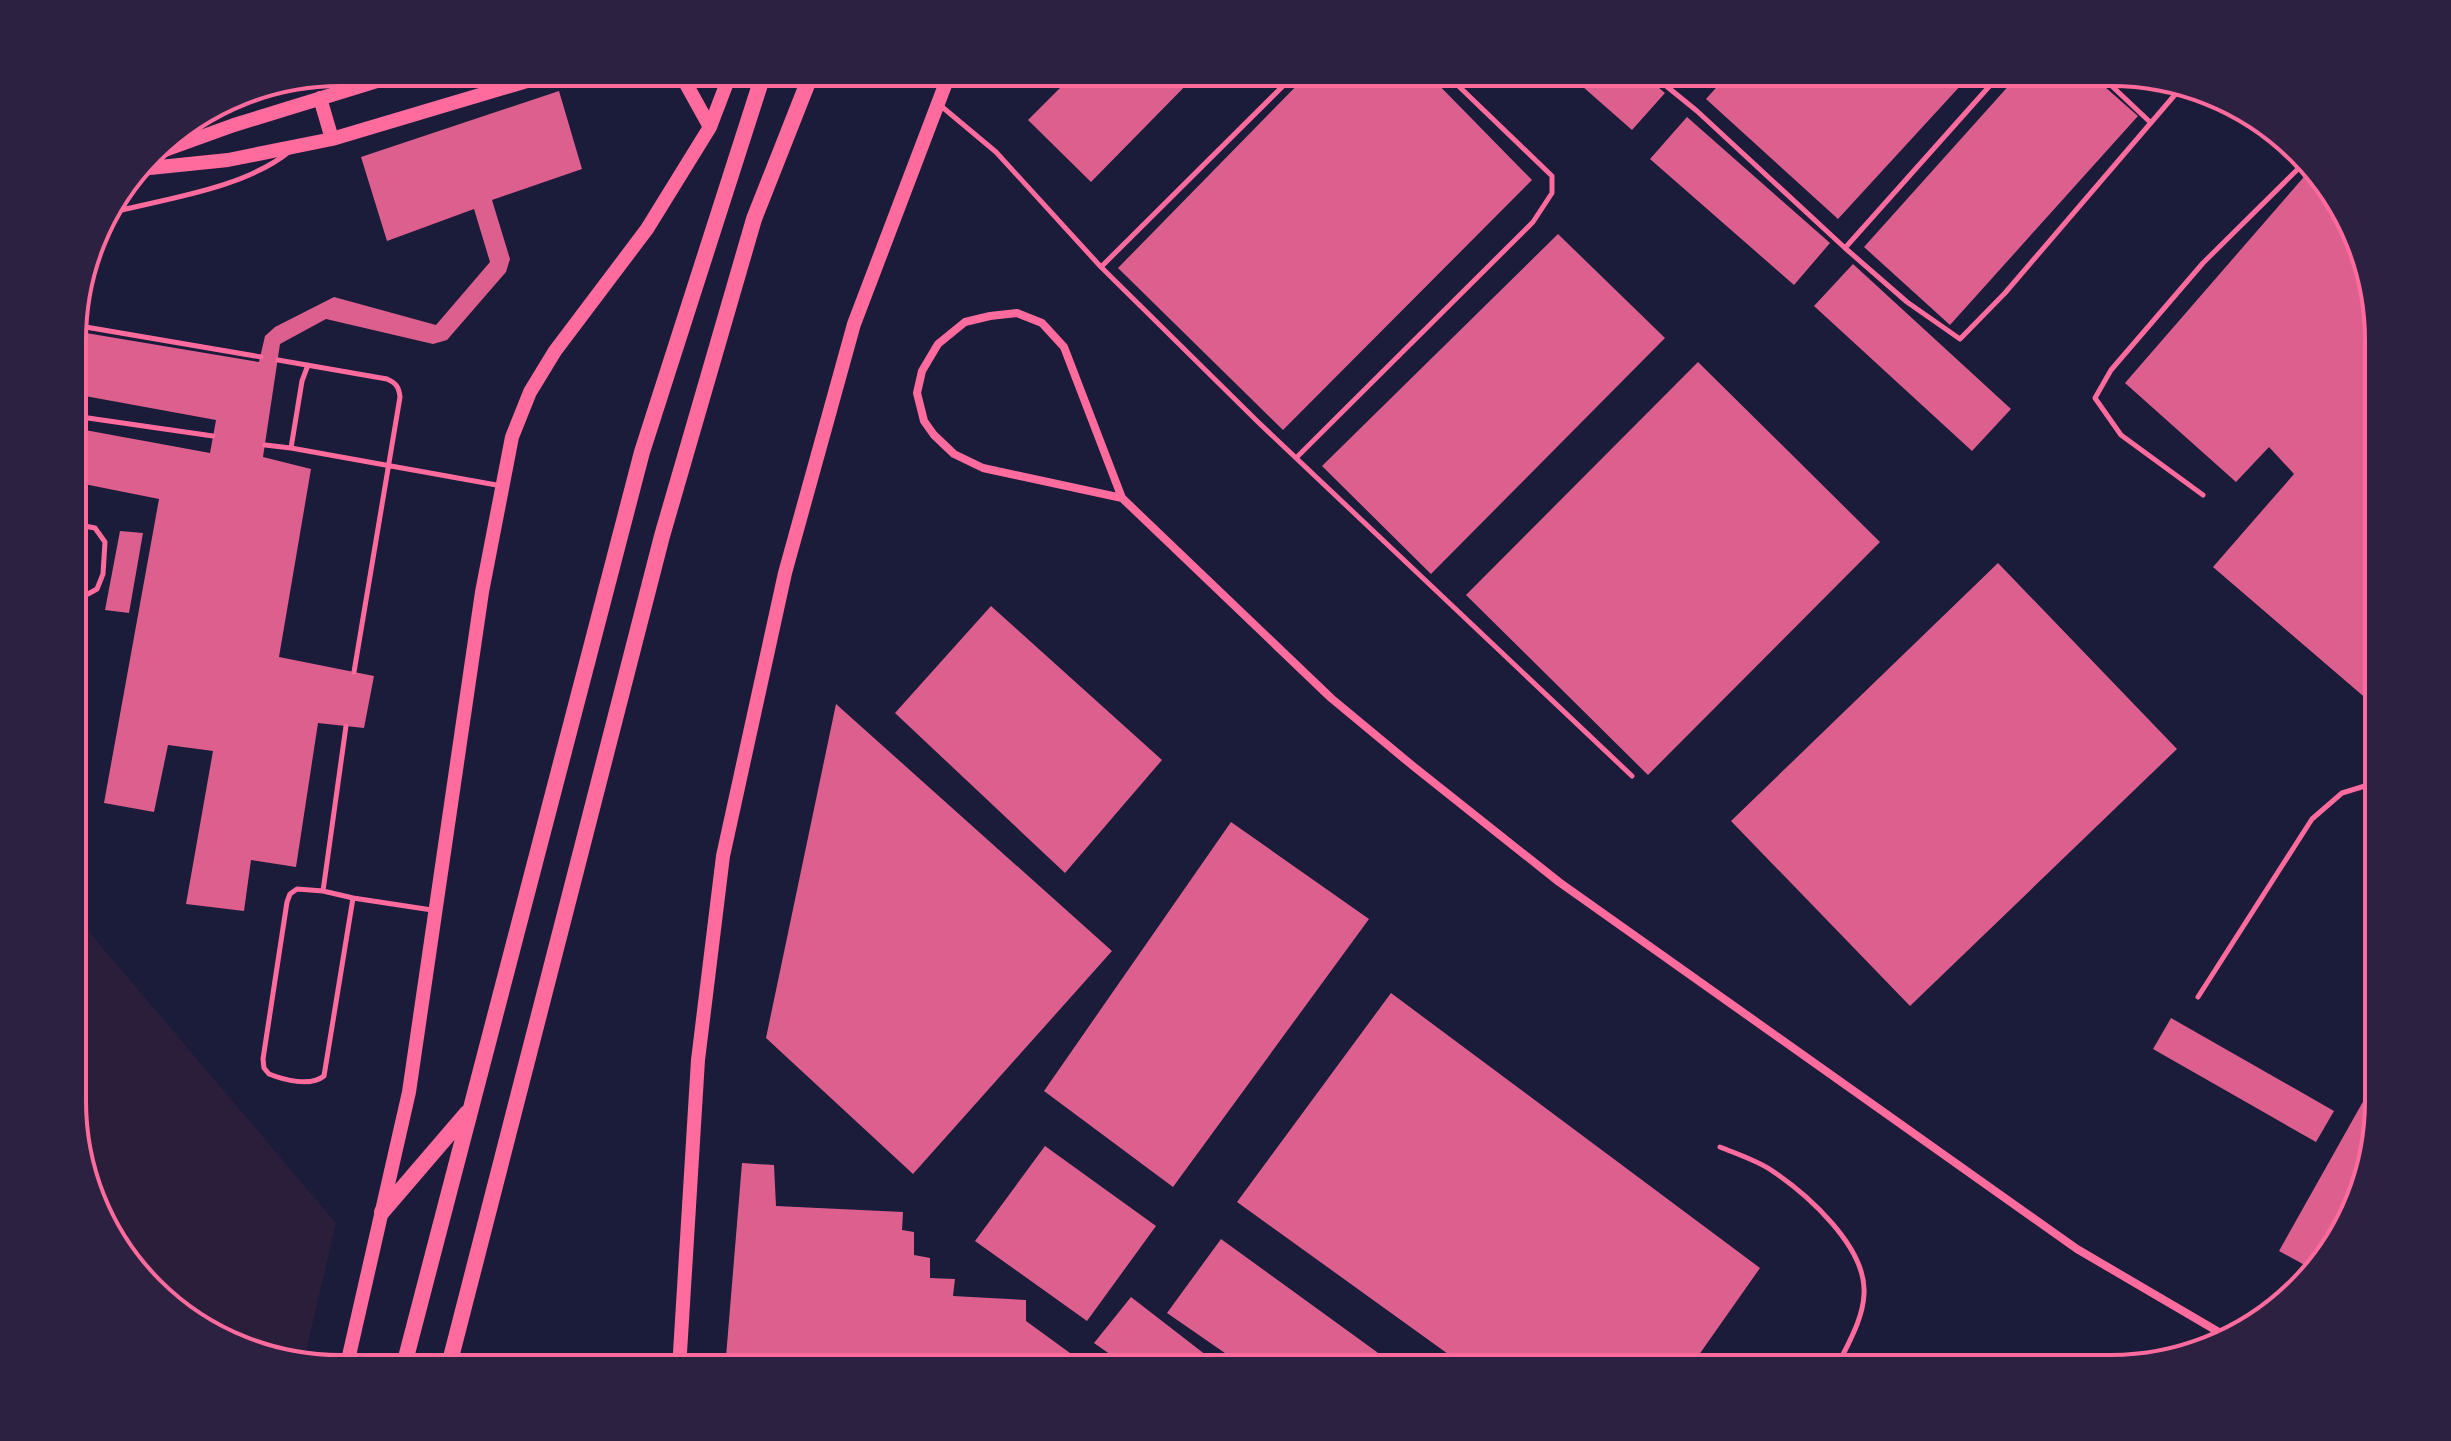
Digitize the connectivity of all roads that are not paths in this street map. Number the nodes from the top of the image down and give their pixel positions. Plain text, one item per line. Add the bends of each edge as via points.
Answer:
1 (360, 86) edge
2 (510, 86) edge
3 (687, 86) edge
4 (726, 86) edge
5 (760, 86) edge
6 (806, 86) edge
7 (945, 86) edge
8 (1283, 86) edge
9 (1459, 86) edge
10 (1666, 86) edge
11 (1990, 86) edge
12 (2112, 86) edge
13 (2175, 95) edge
14 (320, 98) junction
15 (938, 103) junction
16 (2151, 123) junction
17 (710, 127) junction
18 (332, 139) junction
19 (297, 146) junction
20 (175, 147) edge
21 (153, 168) edge
22 (2298, 168) edge
23 (123, 210) edge
24 (1845, 248) junction
25 (1101, 267) junction
26 (87, 327) edge
27 (261, 357) dead end
28 (278, 360) dead end
29 (308, 365) junction
30 (86, 418) edge
31 (213, 436) dead end
32 (265, 445) dead end
33 (291, 448) junction
34 (1296, 458) junction
35 (388, 467) junction
36 (503, 486) junction
37 (2203, 495) dead end
38 (1122, 498) junction
39 (86, 526) edge
40 (86, 594) edge
41 (354, 672) dead end
42 (346, 726) dead end
43 (1632, 776) dead end
44 (2364, 786) edge
45 (323, 891) junction
46 (353, 898) junction
47 (435, 910) junction
48 (2198, 997) dead end
49 (471, 1109) junction
50 (1720, 1147) dead end
51 (382, 1212) junction
52 (2217, 1331) edge
53 (1843, 1354) edge
54 (349, 1355) edge
55 (407, 1355) edge
56 (452, 1355) edge
57 (680, 1355) edge

1 - 14 street
2 - 18 street
3 - 17 street
4 - 17 street
5 - 49 main road via 642,452
6 - 56 main road via 754,219 662,536
7 - 15 street
8 - 25 lane
9 - 34 lane via 1552,176 1552,193 1533,222
10 - 24 lane
11 - 24 lane
12 - 16 lane
13 - 16 lane
14 - 18 street
14 - 20 street
15 - 25 lane via 996,152
15 - 57 street via 854,324 785,573 723,856 698,1060
16 - 24 lane via 1960,339
17 - 36 street via 647,229 530,392 512,437
18 - 19 street
19 - 21 street
19 - 23 lane via 244,179
22 - 37 lane via 2203,263 2111,370 2095,398 2121,435
25 - 34 lane
26 - 27 lane
28 - 29 lane
29 - 33 lane
29 - 35 lane via 394,382 400,397
30 - 31 lane
32 - 33 lane
33 - 35 lane
34 - 43 lane
35 - 36 lane
35 - 41 lane
36 - 47 street
38 - 38 street via 1064,347 1042,323 1017,313 990,316 965,322 938,344 922,371 917,393 924,421 954,454 983,468
38 - 52 street via 1331,698 1559,882 2077,1249
39 - 40 lane via 95,528 105,542 103,574 97,589
42 - 45 lane
44 - 48 lane via 2342,793 2312,819
45 - 46 lane
45 - 46 lane via 297,889 287,902 263,1059 264,1068 276,1077 309,1082 324,1076
46 - 47 lane
47 - 51 street via 409,1092
49 - 51 main road
49 - 55 main road
50 - 53 lane via 1768,1168 1804,1194 1848,1244 1861,1266 1865,1291
51 - 54 street

